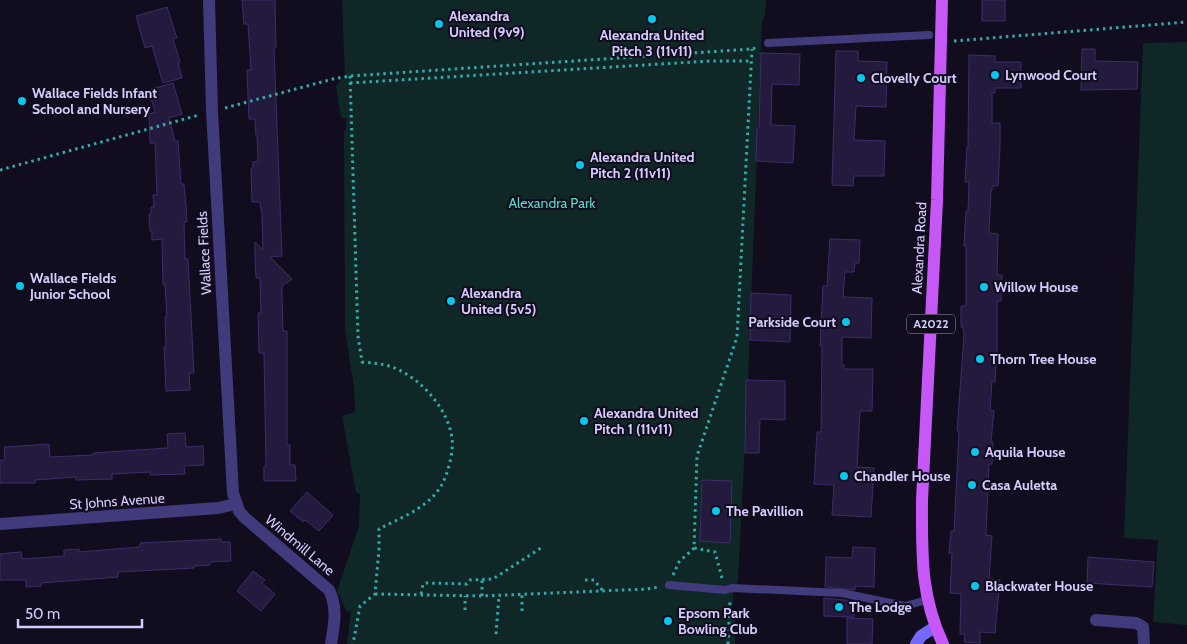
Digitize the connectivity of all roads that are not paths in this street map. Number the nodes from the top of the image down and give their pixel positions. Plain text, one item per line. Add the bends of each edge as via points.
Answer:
1 (209, 0) edge
2 (942, 0) edge
3 (929, 36) dead end
4 (768, 43) road end
5 (236, 504) junction
6 (0, 524) edge
7 (669, 585) road end
8 (927, 600) junction
9 (1096, 620) dead end
10 (935, 627) junction
11 (331, 644) edge
12 (916, 644) edge
13 (943, 644) edge
14 (1144, 644) edge

1 - 5 street, Wallace Fields via 212,121 232,481
2 - 8 main road, Alexandra Road / A2022 via 922,500 922,571
3 - 4 lane
5 - 6 street, St Johns Avenue
5 - 11 street, Windmill Lane via 245,518 329,590 335,610
7 - 8 lane via 842,593 905,606
8 - 10 main road, Alexandra Road / A2022
9 - 14 street via 1136,623 1143,627
10 - 12 main road via 921,636
10 - 13 main road, Alexandra Road / A2022

